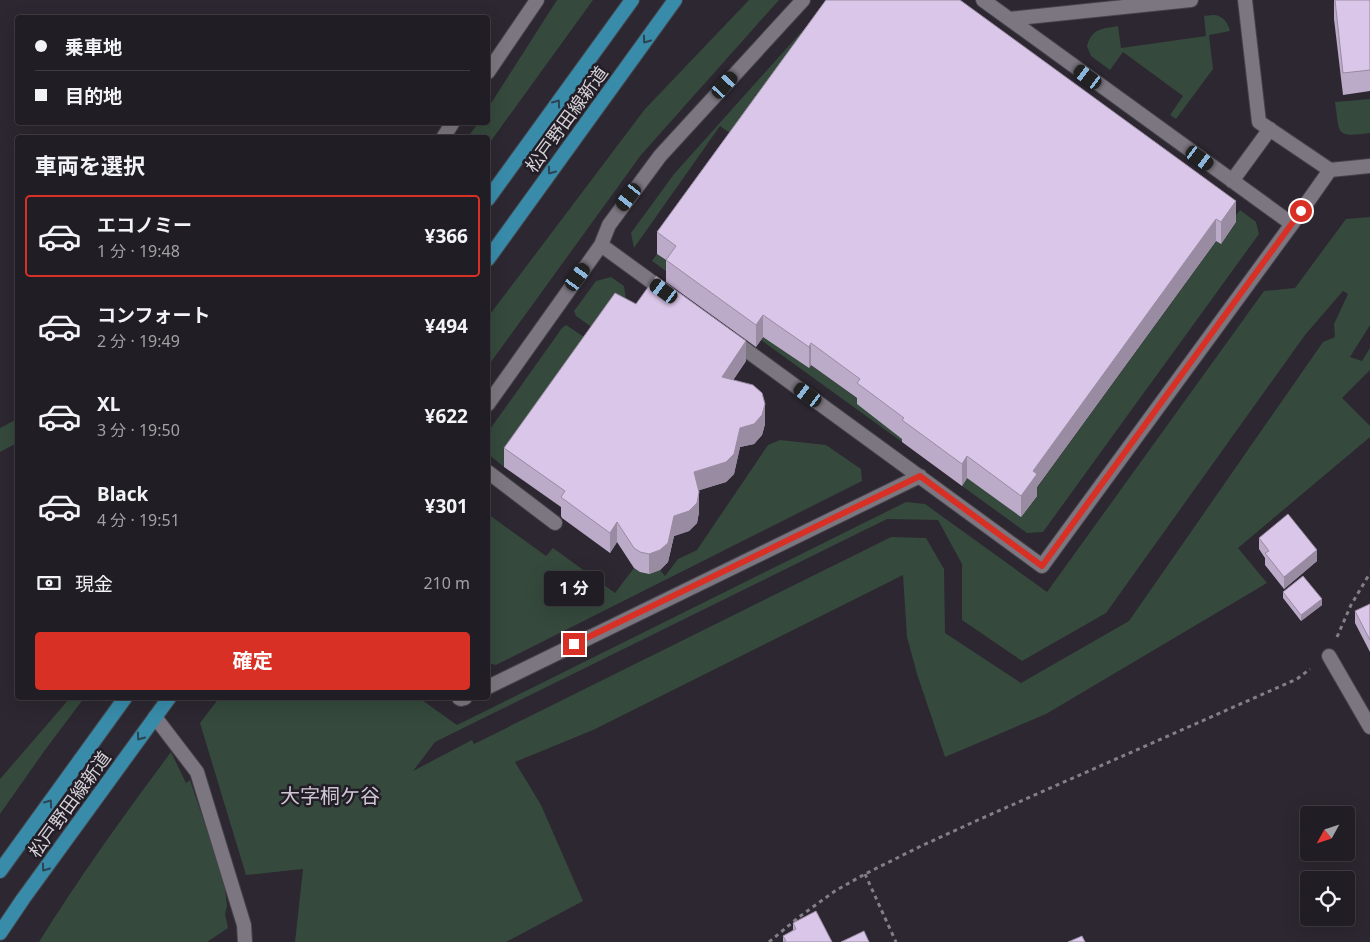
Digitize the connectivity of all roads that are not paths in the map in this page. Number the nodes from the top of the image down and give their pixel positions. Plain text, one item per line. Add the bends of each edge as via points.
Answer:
1 (537, 0) edge
2 (632, 0) edge
3 (675, 0) edge
4 (802, 0) edge
5 (982, 0) edge
6 (1191, 0) edge
7 (1245, 0) edge
8 (1009, 19) junction
9 (490, 69) edge
10 (1270, 129) junction
11 (1370, 166) edge
12 (1330, 170) junction
13 (1232, 181) junction
14 (490, 196) edge
15 (1292, 224) junction
16 (601, 245) junction
17 (490, 256) edge
18 (680, 303) edge
19 (720, 332) edge
20 (490, 401) edge
21 (490, 474) edge
22 (920, 476) junction
23 (555, 523) dead end
24 (1329, 656) road end
25 (490, 686) edge
26 (124, 700) edge
27 (167, 700) edge
28 (154, 717) junction
29 (1370, 727) edge
30 (0, 871) edge
31 (0, 933) edge
32 (245, 942) edge

1 - 9 lane
14 -> 2 main road, 松戸野田線新道
3 -> 17 main road, 松戸野田線新道
4 - 16 lane via 660,156 609,225
5 - 8 lane
6 - 8 lane
7 - 10 lane via 1259,122
8 - 13 lane
10 - 12 lane
10 - 13 lane
11 - 12 lane
12 - 15 lane
13 - 15 lane
15 - 22 lane via 1042,566
16 - 18 lane
16 - 20 lane
19 - 22 lane
21 - 23 lane
22 - 25 lane
24 - 29 lane
30 -> 26 main road, 松戸野田線新道
27 - 28 main road, 松戸野田線新道
28 -> 31 main road, 松戸野田線新道
28 - 32 lane via 197,772 244,925

